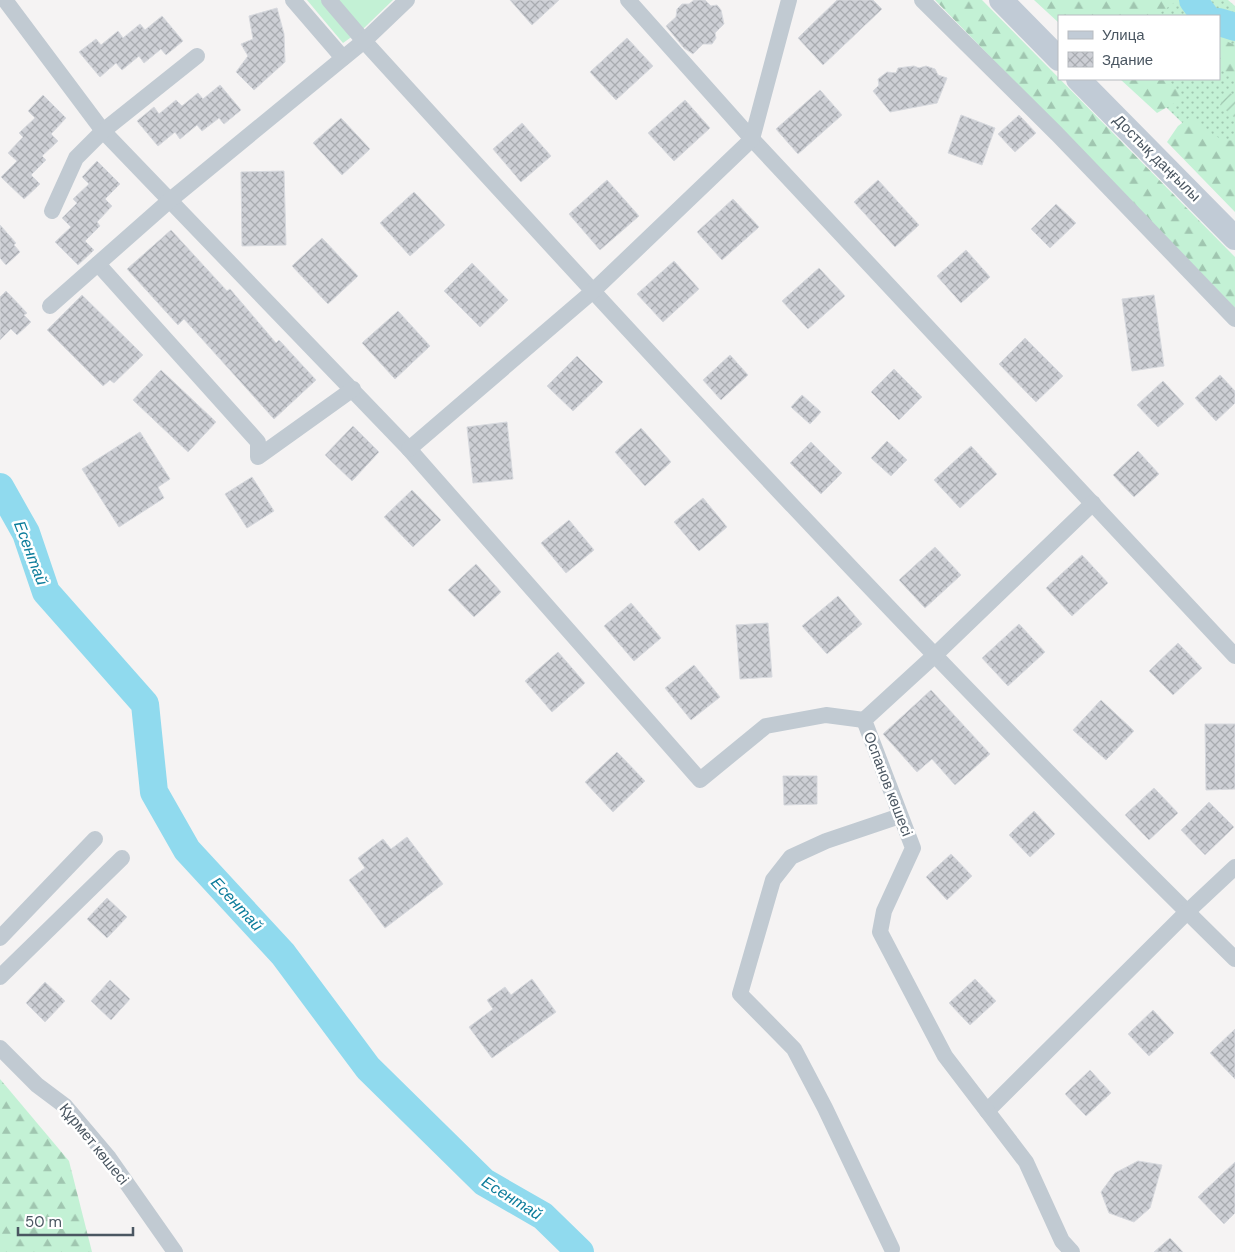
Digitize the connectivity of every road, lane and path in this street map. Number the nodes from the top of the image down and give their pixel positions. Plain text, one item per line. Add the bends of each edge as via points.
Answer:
1 (5, 0) edge
2 (293, 0) edge
3 (329, 0) edge
4 (407, 0) edge
5 (628, 0) edge
6 (789, 0) edge
7 (922, 0) edge
8 (1001, 0) edge
9 (364, 41) junction
10 (197, 56) dead end
11 (343, 58) junction
12 (1058, 58) edge
13 (1079, 80) edge
14 (103, 131) junction
15 (752, 139) junction
16 (169, 201) junction
17 (52, 211) dead end
18 (1235, 238) edge
19 (98, 264) junction
20 (592, 292) junction
21 (50, 306) dead end
22 (1235, 319) edge
23 (353, 390) junction
24 (409, 449) junction
25 (1093, 504) junction
26 (935, 655) junction
27 (1235, 656) edge
28 (864, 720) junction
29 (900, 816) junction
30 (95, 839) dead end
31 (122, 858) dead end
32 (1235, 867) edge
33 (1186, 912) junction
34 (0, 938) edge
35 (1235, 959) edge
36 (0, 977) edge
37 (0, 1048) edge
38 (987, 1111) junction
39 (892, 1249) dead end
40 (175, 1252) edge
41 (1072, 1252) edge

1 - 14 street
2 - 11 street
3 - 9 street
4 - 9 street
5 - 15 street
6 - 15 street
7 - 22 street via 1057,134
8 - 12 main road
9 - 11 street
9 - 20 street
10 - 14 street
11 - 16 street
13 - 18 main road, Достық даңғылы
14 - 16 street
14 - 17 street via 74,163
15 - 20 street
15 - 25 street
16 - 19 street
16 - 23 street
19 - 21 street
19 - 23 street via 258,442 258,457
20 - 24 street
20 - 26 street
23 - 24 street
24 - 28 street via 700,780 766,726 826,715
25 - 26 street, Оспанов көшесі
25 - 27 street
26 - 28 street, Оспанов көшесі
26 - 33 street
28 - 29 street, Оспанов көшесі
29 - 38 street, Оспанов көшесі via 913,848 884,911 880,932 945,1056
29 - 39 street via 826,841 791,858 773,880 740,994 794,1049
30 - 34 street
31 - 36 street
32 - 33 street
33 - 35 street
33 - 38 street
37 - 40 street, Құрмет көшесі via 37,1085 65,1106 109,1158
38 - 41 street, Оспанов көшесі via 1026,1162 1062,1241

